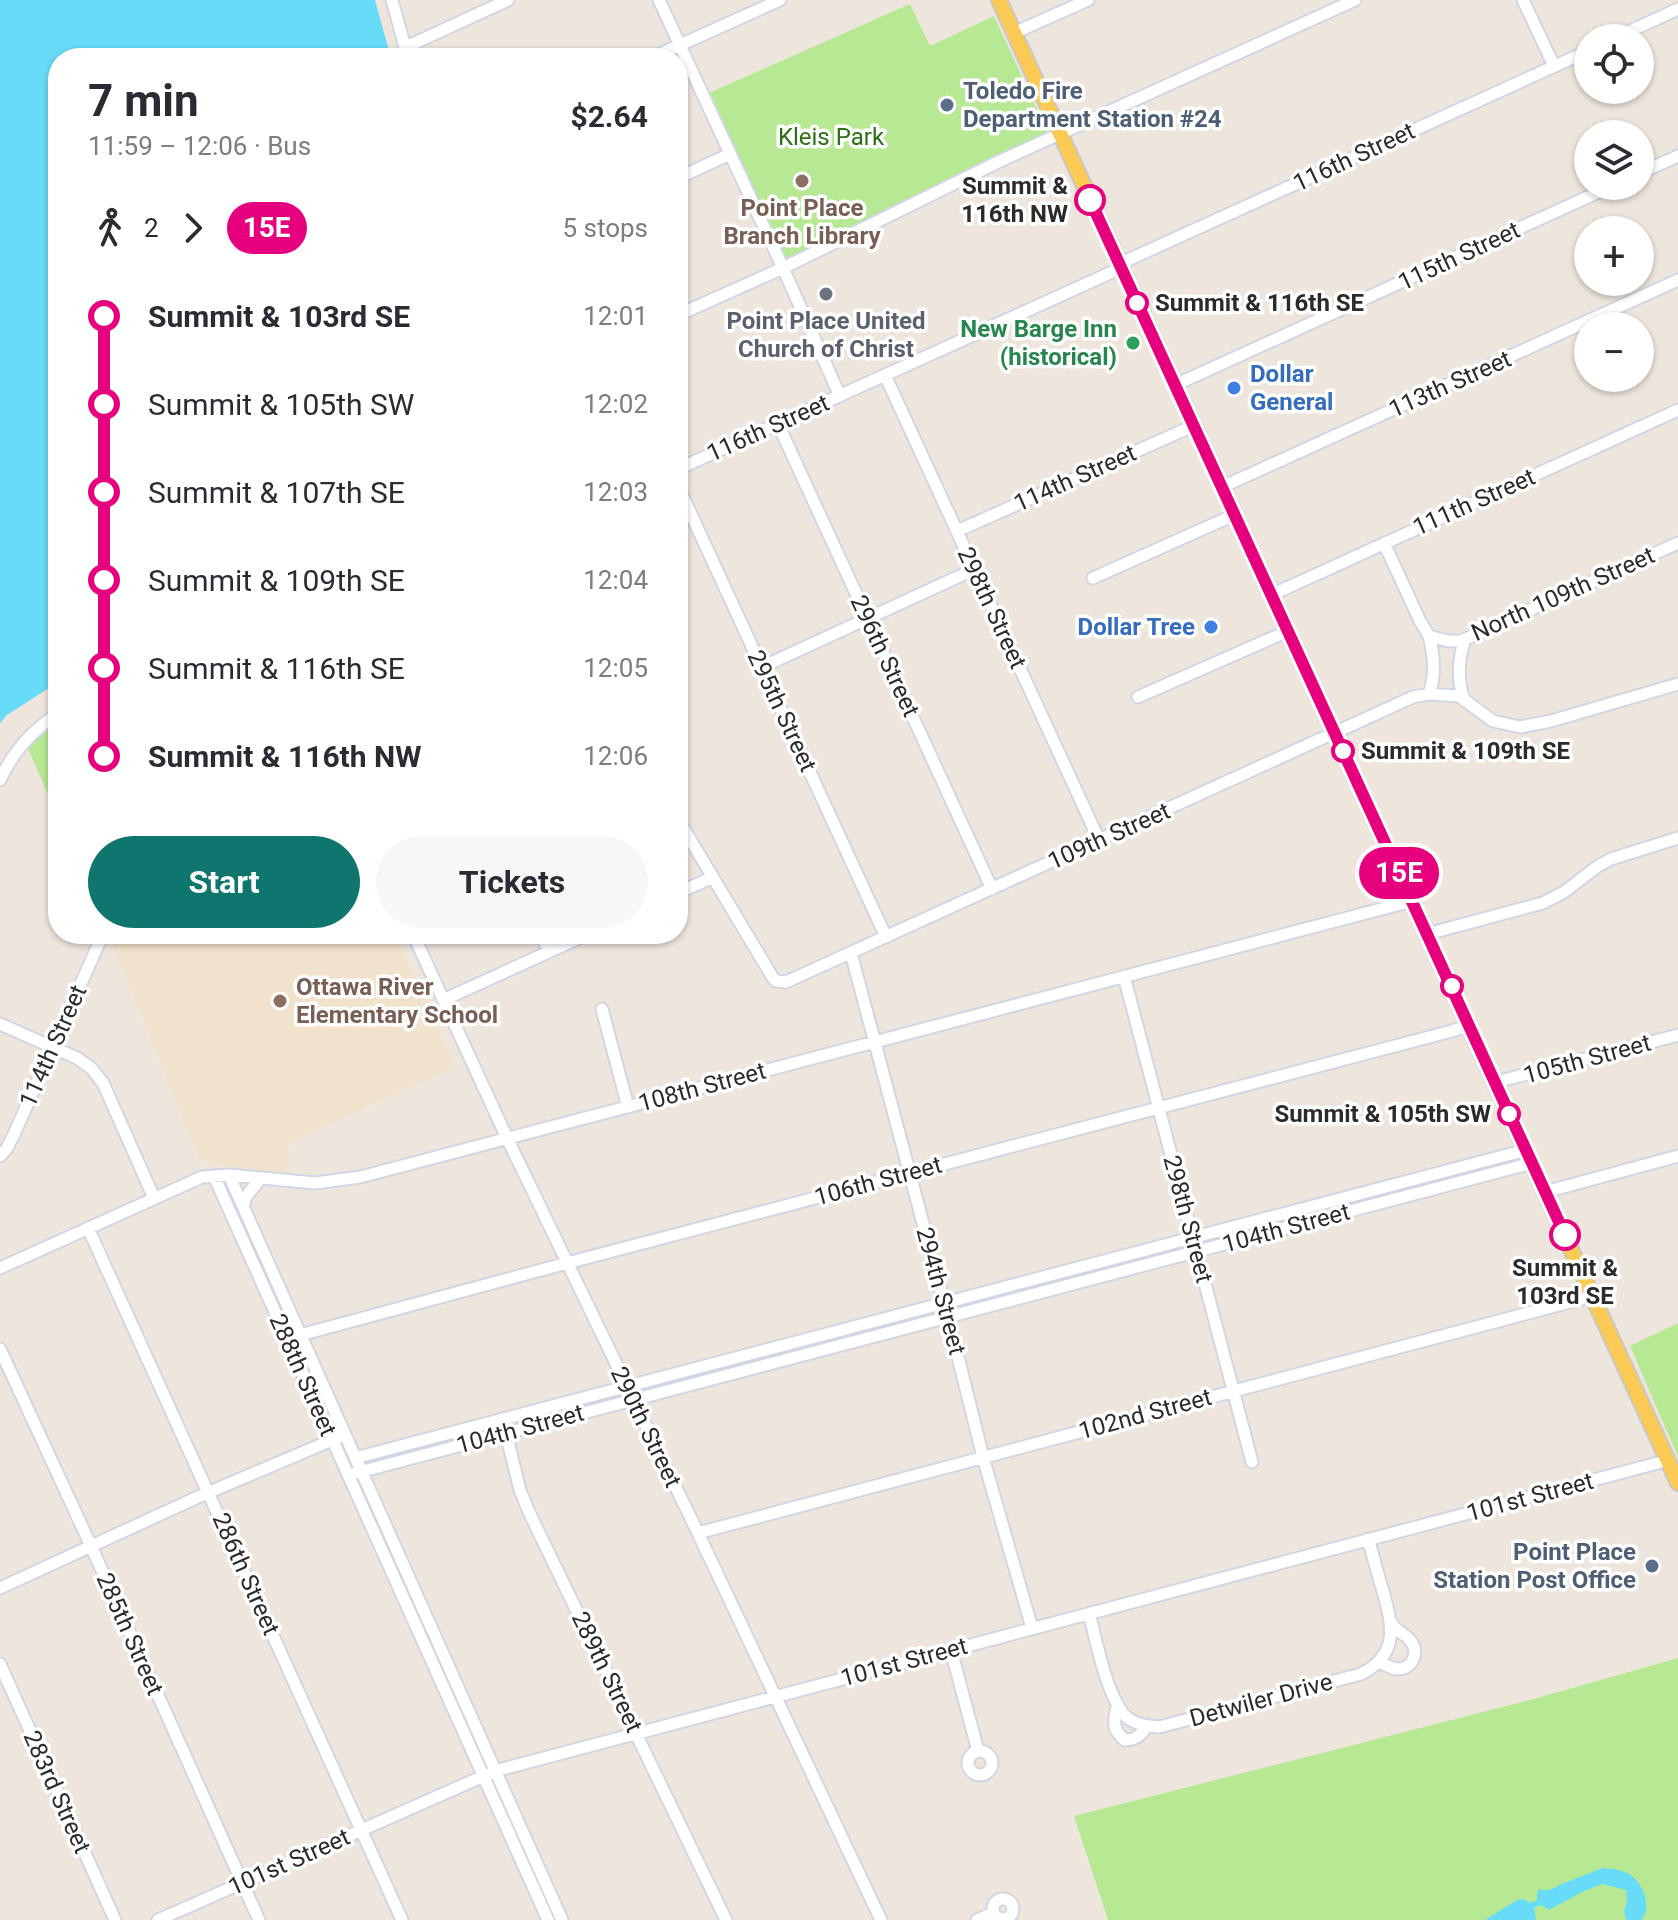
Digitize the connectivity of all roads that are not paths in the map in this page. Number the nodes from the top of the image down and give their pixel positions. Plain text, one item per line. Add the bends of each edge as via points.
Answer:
1 (392, 0) edge
2 (508, 0) edge
3 (659, 0) edge
4 (780, 0) edge
5 (999, 0) edge
6 (1088, 0) edge
7 (1355, 0) edge
8 (1523, 0) edge
9 (1678, 9) edge
10 (1645, 24) edge
11 (1014, 33) junction
12 (679, 45) junction
13 (406, 48) edge
14 (415, 48) edge
15 (673, 48) edge
16 (680, 48) edge
17 (1574, 57) edge
18 (688, 64) edge
19 (1554, 66) junction
20 (1060, 134) junction
21 (730, 154) junction
22 (1678, 156) edge
23 (1654, 167) edge
24 (688, 173) edge
25 (1581, 200) edge
26 (1120, 266) junction
27 (783, 268) junction
28 (1678, 280) edge
29 (688, 311) edge
30 (885, 375) junction
31 (1175, 385) junction
32 (840, 396) junction
33 (1678, 410) edge
34 (778, 424) junction
35 (1193, 426) junction
36 (688, 464) edge
37 (1222, 487) junction
38 (688, 508) edge
39 (1234, 515) junction
40 (957, 531) junction
41 (1384, 543) junction
42 (1678, 543) edge
43 (975, 569) junction
44 (1093, 578) dead end
45 (1271, 595) junction
46 (868, 618) junction
47 (1288, 631) junction
48 (1429, 636) junction
49 (1465, 639) junction
50 (762, 667) junction
51 (1678, 684) edge
52 (1429, 694) junction
53 (1138, 697) dead end
54 (1464, 700) junction
55 (48, 720) edge
56 (1335, 734) junction
57 (0, 780) edge
58 (688, 836) edge
59 (1678, 838) edge
60 (1099, 840) junction
61 (713, 877) junction
62 (688, 888) edge
63 (992, 889) junction
64 (1412, 901) junction
65 (1427, 934) junction
66 (886, 937) junction
67 (98, 944) edge
68 (418, 944) edge
69 (545, 944) edge
70 (566, 944) edge
71 (549, 952) junction
72 (851, 953) junction
73 (1124, 976) junction
74 (443, 1000) junction
75 (602, 1009) dead end
76 (0, 1024) edge
77 (1470, 1025) junction
78 (1678, 1035) edge
79 (875, 1042) junction
80 (52, 1047) junction
81 (1496, 1082) junction
82 (628, 1107) junction
83 (1159, 1108) junction
84 (507, 1138) junction
85 (0, 1156) edge
86 (1678, 1156) edge
87 (1529, 1157) junction
88 (909, 1173) junction
89 (229, 1175) junction
90 (214, 1176) junction
91 (260, 1179) junction
92 (1545, 1192) junction
93 (1359, 1194) junction
94 (154, 1198) junction
95 (243, 1206) junction
96 (1362, 1208) junction
97 (88, 1228) junction
98 (1193, 1238) junction
99 (1196, 1252) junction
100 (567, 1263) junction
101 (0, 1268) edge
102 (1066, 1271) junction
103 (1070, 1285) junction
104 (1593, 1296) junction
105 (945, 1303) junction
106 (948, 1317) junction
107 (300, 1335) junction
108 (288, 1340) junction
109 (781, 1346) junction
110 (0, 1349) edge
111 (785, 1360) junction
112 (627, 1387) junction
113 (1233, 1392) junction
114 (633, 1400) junction
115 (502, 1419) junction
116 (506, 1433) junction
117 (345, 1436) junction
118 (332, 1439) junction
119 (983, 1457) junction
120 (355, 1458) junction
121 (1669, 1460) junction
122 (1252, 1462) dead end
123 (361, 1471) junction
124 (348, 1475) junction
125 (1678, 1483) edge
126 (209, 1493) junction
127 (698, 1533) junction
128 (1368, 1539) junction
129 (91, 1546) junction
130 (405, 1569) junction
131 (393, 1574) junction
132 (0, 1588) edge
133 (1089, 1613) junction
134 (1391, 1622) junction
135 (1032, 1628) junction
136 (951, 1650) junction
137 (1379, 1663) junction
138 (0, 1664) edge
139 (443, 1670) junction
140 (775, 1696) junction
141 (1117, 1708) junction
142 (1147, 1726) junction
143 (636, 1733) junction
144 (978, 1751) dead end
145 (489, 1773) junction
146 (361, 1829) junction
147 (242, 1883) junction
148 (993, 1913) dead end
149 (115, 1920) edge
150 (158, 1920) edge
151 (259, 1920) edge
152 (402, 1920) edge
153 (548, 1920) edge
154 (562, 1920) edge
155 (726, 1920) edge
156 (881, 1920) edge
157 (977, 1920) edge

1 - 13 street
2 - 14 street
3 - 12 street
4 - 12 street
5 - 11 main road
6 - 11 street
7 - 20 street
8 - 19 street
9 - 10 street
11 - 20 main road
12 - 15 street
12 - 16 street
17 - 19 street, 116th Street
18 - 21 street
19 - 26 street, 116th Street
20 - 26 main road
20 - 27 street
21 - 24 street
21 - 27 street
22 - 23 street
25 - 31 street, 115th Street
26 - 30 street, 116th Street
26 - 31 main road
27 - 29 street
27 - 32 street
28 - 37 street, 113th Street
30 - 32 street, 116th Street
30 - 40 street, 298th Street
31 - 35 main road
32 - 34 street, 116th Street
33 - 41 street, 111th Street
34 - 36 street, 116th Street
34 - 46 street, 296th Street
35 - 37 main road
35 - 40 street, 114th Street
37 - 39 main road
38 - 50 street, 295th Street
39 - 44 street
39 - 45 main road
40 - 43 street, 298th Street
41 - 45 street, 111th Street
41 - 48 street
42 - 49 street, North 109th Street
43 - 46 street
43 - 60 street, 298th Street
45 - 47 main road
46 - 50 street
46 - 63 street, 296th Street
47 - 53 street
47 - 56 main road
48 - 49 street, North 109th Street
48 - 52 street via 1434,659
49 - 54 street via 1459,672
50 - 66 street, 295th Street
51 - 54 street via 1520,727 1493,721
52 - 54 street
52 - 56 street, 109th Street
55 - 57 street via 22,743
56 - 60 street, 109th Street
56 - 64 main road
58 - 61 street
59 - 65 street via 1611,859 1543,903
60 - 63 street, 109th Street
61 - 62 street
61 - 72 street, 109th Street via 773,978 790,982
63 - 66 street, 109th Street
64 - 65 main road
64 - 73 street, 108th Street
65 - 77 main road
66 - 72 street, 109th Street
67 - 80 street, 114th Street
68 - 74 street, 290th Street
69 - 71 street
70 - 71 street
71 - 74 street
72 - 79 street, 294th Street
73 - 79 street, 108th Street
73 - 83 street, 298th Street
74 - 84 street, 290th Street
75 - 82 street
76 - 80 street
77 - 81 main road
77 - 83 street, 106th Street
78 - 81 street, 105th Street
79 - 82 street, 108th Street
79 - 88 street, 294th Street
80 - 85 street, 114th Street
80 - 94 street via 77,1058 103,1083
81 - 87 main road
82 - 84 street, 108th Street
83 - 88 street, 106th Street
83 - 98 street, 298th Street
84 - 91 street, 108th Street via 331,1183
84 - 100 street, 290th Street
86 - 92 street
87 - 92 main road
87 - 93 street, 104th Street
87 - 96 street, 104th Street
88 - 100 street, 106th Street
88 - 105 street, 294th Street
89 - 90 street, 108th Street
89 - 91 street, 108th Street
89 - 95 street, 288th Street
90 - 94 street, 108th Street
90 - 108 street, 288th Street
91 - 95 street
92 - 104 main road
93 - 96 street, 104th Street
93 - 98 street, 104th Street
94 - 97 street, 108th Street
95 - 107 street, 288th Street
96 - 99 street, 104th Street
97 - 101 street, 108th Street
97 - 126 street, 286th Street
98 - 99 street, 298th Street
98 - 102 street, 104th Street
99 - 103 street, 104th Street
99 - 113 street, 298th Street
100 - 107 street, 106th Street
100 - 112 street, 290th Street
102 - 103 street
102 - 105 street, 104th Street
103 - 106 street, 104th Street
104 - 113 street, 102nd Street
104 - 121 main road
105 - 106 street, 294th Street
105 - 109 street, 104th Street
106 - 111 street, 104th Street
106 - 119 street, 294th Street
107 - 108 street, 106th Street
107 - 117 street, 288th Street
108 - 118 street, 288th Street
109 - 111 street
109 - 112 street, 104th Street
110 - 129 street, 285th Street
111 - 114 street, 104th Street
112 - 114 street, 290th Street
112 - 115 street, 104th Street
113 - 119 street, 102nd Street
113 - 122 street, 298th Street
114 - 116 street, 104th Street
114 - 127 street, 290th Street
115 - 116 street, 289th Street
115 - 120 street, 104th Street
116 - 123 street, 104th Street
116 - 143 street, 289th Street via 529,1512
117 - 118 street
117 - 120 street, 288th Street
118 - 124 street, 288th Street
118 - 126 street
119 - 127 street, 102nd Street
119 - 135 street, 294th Street
120 - 123 street, 288th Street
121 - 125 main road
121 - 128 street, 101st Street
123 - 124 street, 104th Street
123 - 130 street, 288th Street
124 - 131 street, 288th Street
126 - 129 street
126 - 146 street, 286th Street
127 - 140 street, 290th Street
128 - 133 street, 101st Street
128 - 134 street
129 - 132 street
129 - 147 street, 285th Street
130 - 131 street
130 - 139 street, 288th Street
131 - 139 street, 288th Street
133 - 135 street, 101st Street
133 - 141 street
134 - 137 street via 1391,1638
134 - 137 street, Detwiler Drive via 1413,1643 1415,1656 1408,1667 1399,1669
135 - 136 street, 101st Street
136 - 140 street, 101st Street
136 - 144 street
137 - 142 street, Detwiler Drive via 1361,1674
138 - 149 street, 283rd Street
139 - 145 street, 288th Street
140 - 143 street, 101st Street
140 - 156 street, 290th Street
141 - 142 street, Detwiler Drive
141 - 142 street via 1114,1727 1125,1740 1142,1735
143 - 145 street, 101st Street
143 - 155 street, 289th Street
145 - 146 street, 101st Street
145 - 153 street, 288th Street
145 - 154 street, 288th Street
146 - 147 street, 101st Street
146 - 152 street, 286th Street
147 - 150 street, 101st Street
147 - 151 street, 285th Street
148 - 157 street

